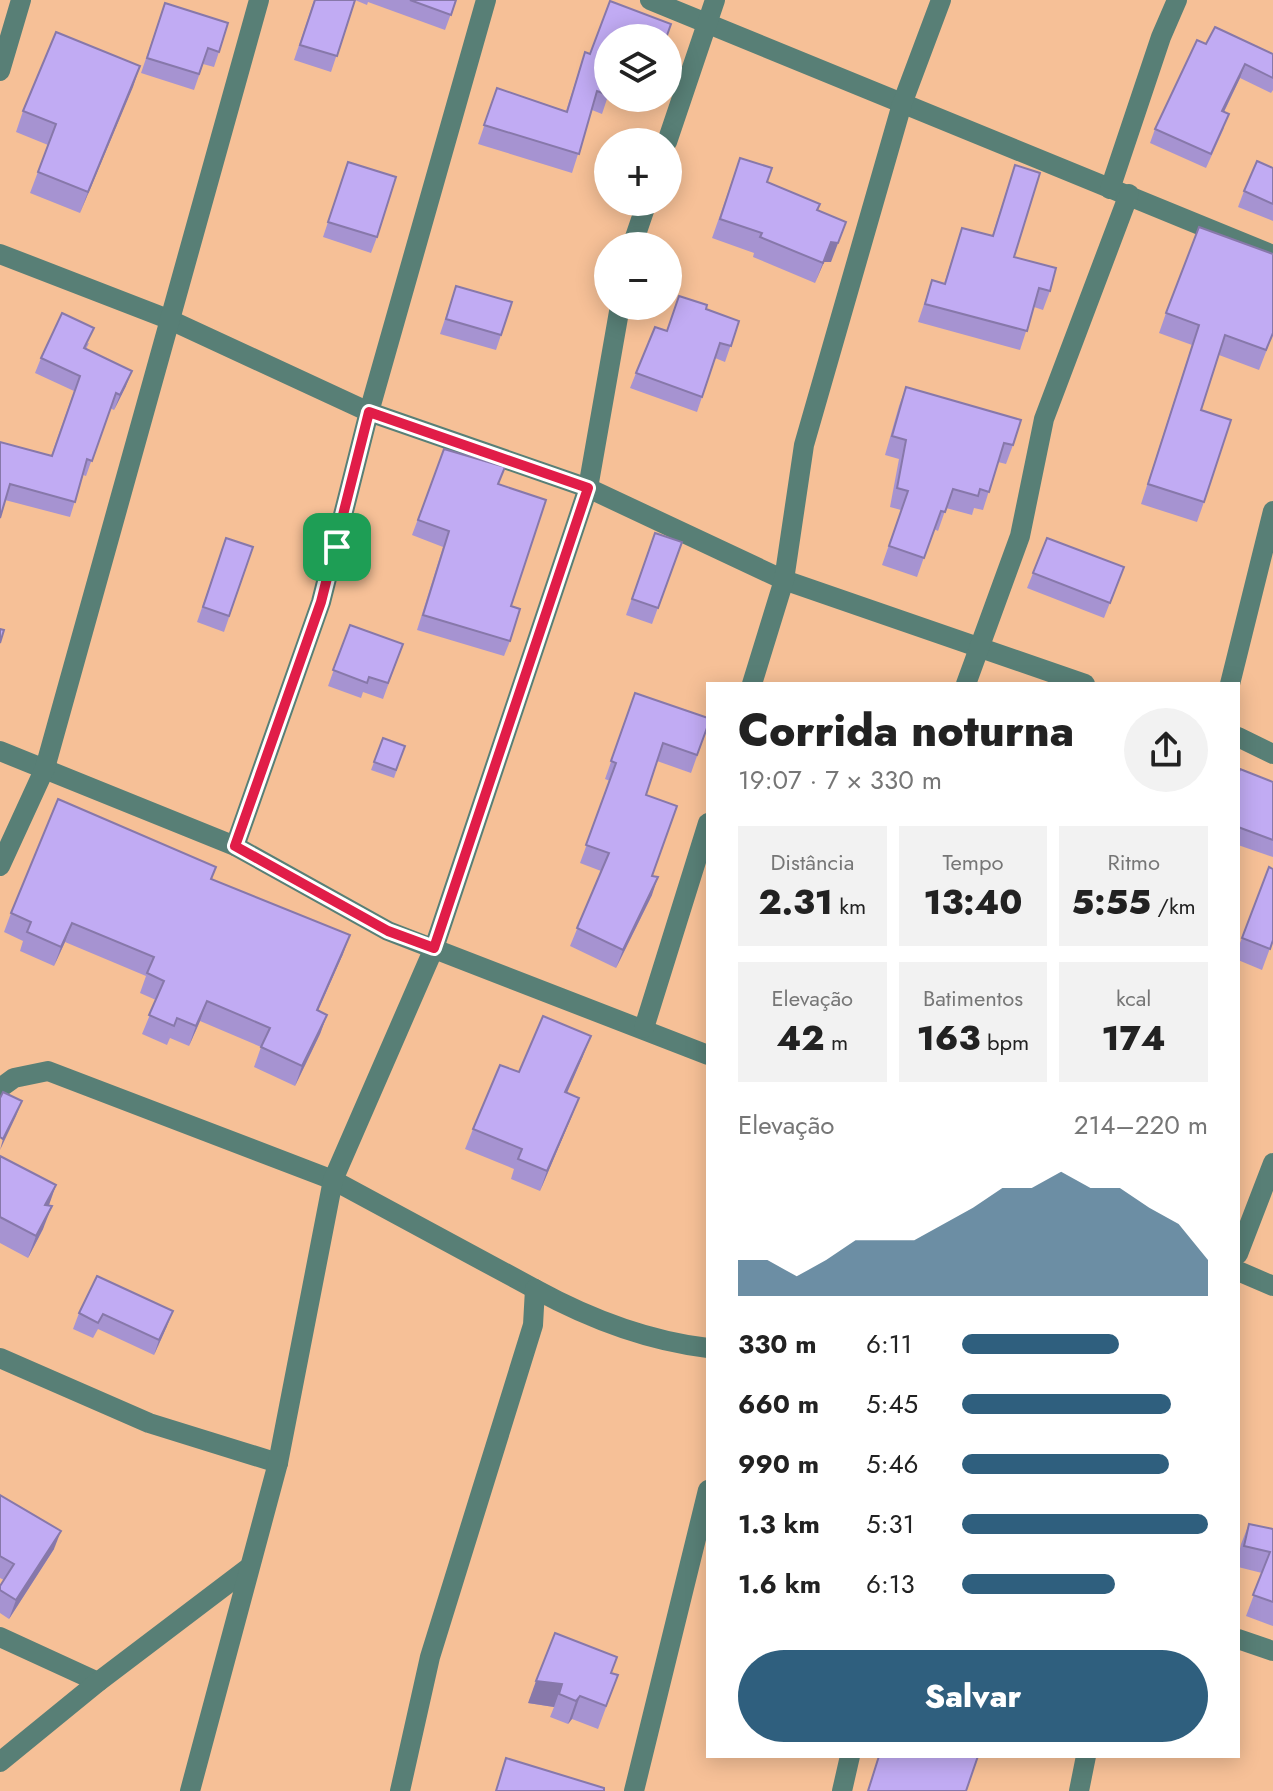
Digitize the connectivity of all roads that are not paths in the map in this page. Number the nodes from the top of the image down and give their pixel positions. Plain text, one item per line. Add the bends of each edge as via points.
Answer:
1 (21, 0) edge
2 (259, 0) edge
3 (486, 0) edge
4 (650, 0) edge
5 (715, 0) edge
6 (941, 0) edge
7 (1177, 0) edge
8 (708, 23) junction
9 (0, 71) edge
10 (902, 104) junction
11 (672, 128) edge
12 (1119, 192) junction
13 (0, 254) edge
14 (1273, 255) edge
15 (168, 319) junction
16 (618, 320) edge
17 (369, 412) junction
18 (588, 488) junction
19 (1273, 511) edge
20 (784, 580) junction
21 (978, 649) junction
22 (753, 682) edge
23 (967, 682) edge
24 (1079, 682) edge
25 (1230, 682) edge
26 (1240, 738) edge
27 (0, 751) edge
28 (1273, 754) edge
29 (45, 768) junction
30 (706, 829) edge
31 (235, 846) junction
32 (0, 866) edge
33 (434, 948) junction
34 (644, 1028) junction
35 (706, 1054) edge
36 (0, 1088) edge
37 (1273, 1163) edge
38 (333, 1180) junction
39 (1240, 1249) edge
40 (1240, 1272) edge
41 (1273, 1286) edge
42 (535, 1289) junction
43 (706, 1348) edge
44 (0, 1358) edge
45 (278, 1463) junction
46 (706, 1498) edge
47 (247, 1569) junction
48 (0, 1637) edge
49 (1240, 1640) edge
50 (1273, 1651) edge
51 (98, 1682) junction
52 (850, 1758) edge
53 (1086, 1758) edge
54 (0, 1762) edge
55 (190, 1791) edge
56 (400, 1791) edge
57 (634, 1791) edge
58 (842, 1791) edge
59 (1079, 1791) edge

1 - 9 street
2 - 15 street
3 - 17 street
4 - 8 street
5 - 8 street
6 - 10 street
7 - 12 street via 1161,37
8 - 10 street
8 - 11 street
10 - 12 street
10 - 20 street via 804,445
12 - 14 street
12 - 21 street via 1044,419 1020,536
13 - 15 street
15 - 17 street
15 - 29 street
16 - 18 street
17 - 18 street
17 - 31 street via 321,602
18 - 20 street
18 - 33 street
19 - 25 street
20 - 21 street
20 - 22 street
21 - 23 street
21 - 24 street
26 - 28 street
27 - 29 street
29 - 31 street
29 - 32 street
30 - 34 street
31 - 33 street via 388,931
33 - 34 street
33 - 38 street
34 - 35 street
36 - 38 street via 14,1078 48,1071
37 - 39 street
38 - 42 street
38 - 45 street
40 - 41 street
42 - 43 street via 573,1310
42 - 56 street via 533,1325 430,1657
44 - 45 street via 149,1423
45 - 47 street
46 - 57 street
47 - 51 street
47 - 55 street
48 - 51 street
49 - 50 street
51 - 54 street
52 - 58 street
53 - 59 street

